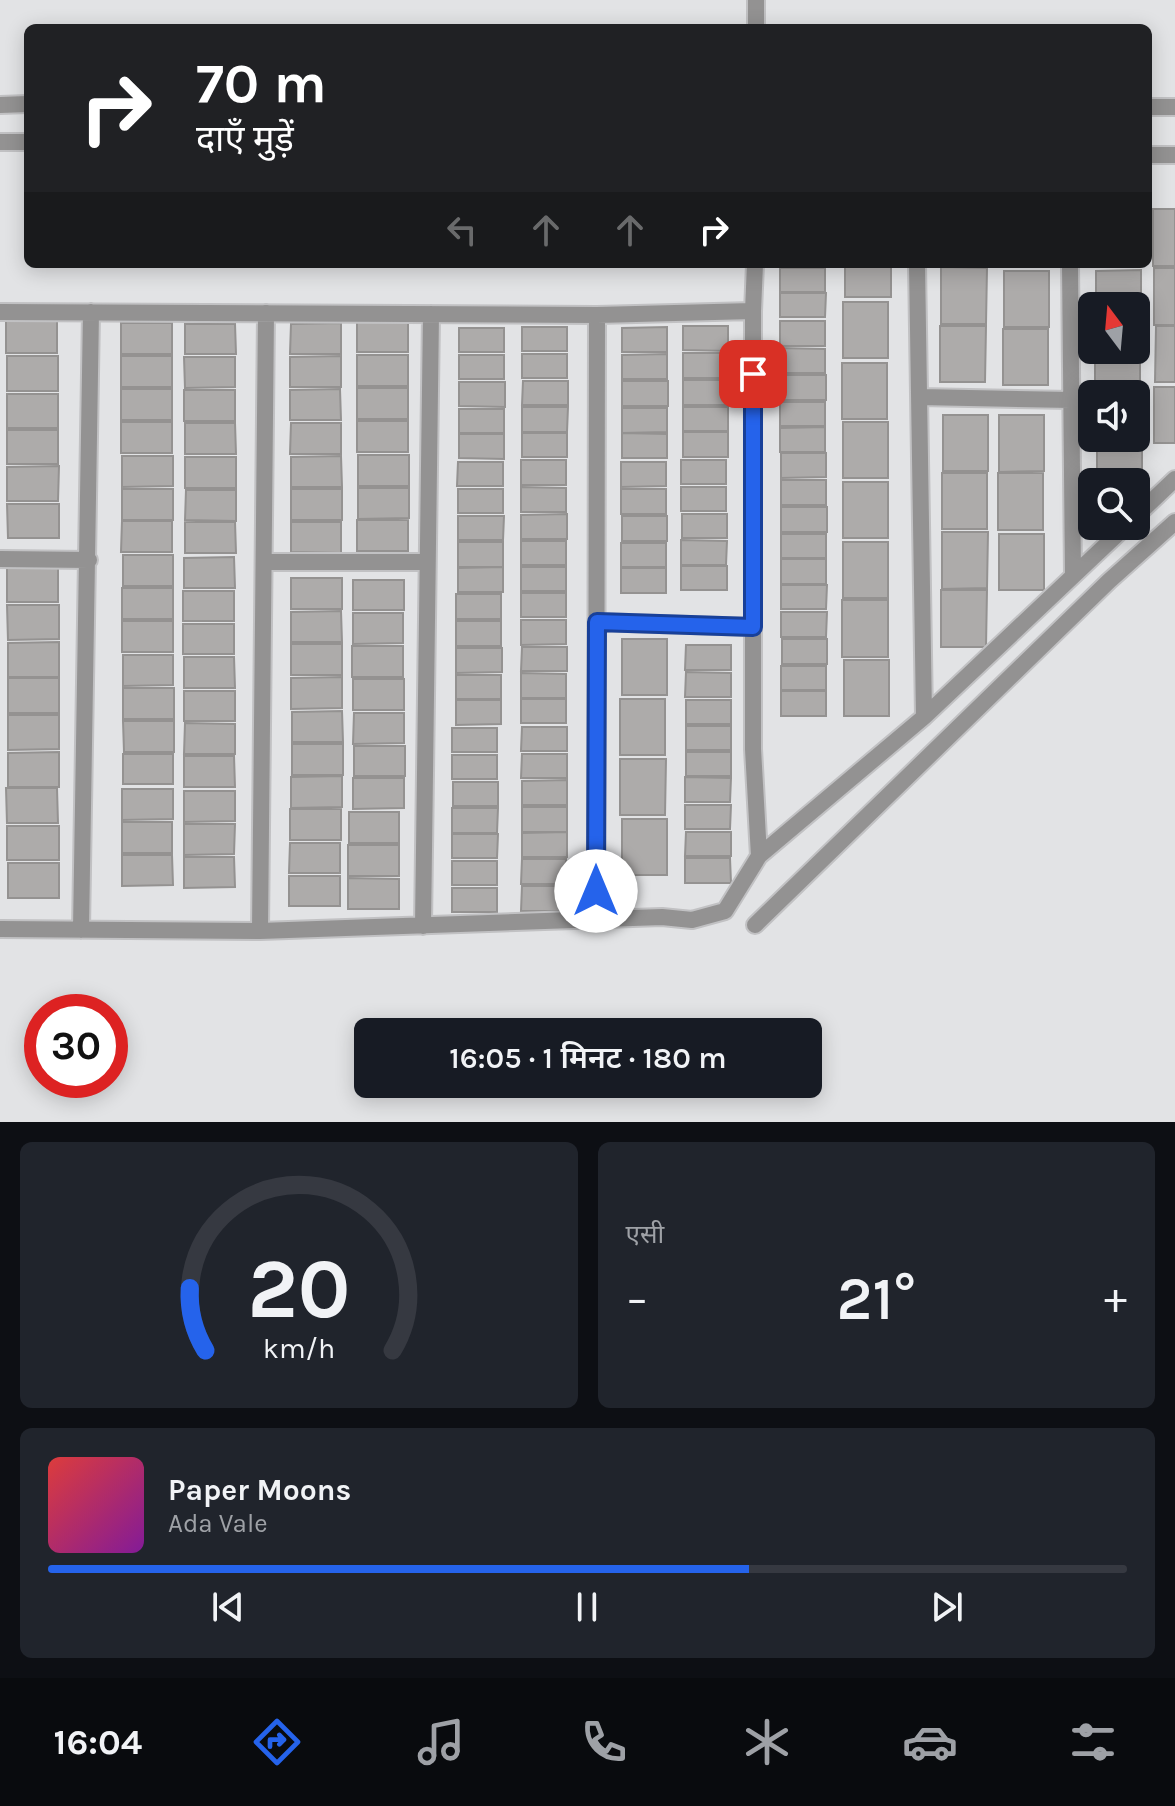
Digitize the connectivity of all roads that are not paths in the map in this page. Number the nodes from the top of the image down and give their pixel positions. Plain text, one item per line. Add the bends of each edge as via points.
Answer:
1 (756, 0) edge
2 (756, 24) edge
3 (24, 104) edge
4 (0, 105) edge
5 (1152, 107) edge
6 (1175, 107) edge
7 (0, 142) edge
8 (24, 142) edge
9 (1152, 155) edge
10 (1175, 155) edge
11 (755, 268) edge
12 (917, 268) edge
13 (1070, 268) edge
14 (753, 311) junction
15 (0, 312) edge
16 (91, 312) junction
17 (266, 313) junction
18 (431, 314) junction
19 (597, 315) junction
20 (920, 397) junction
21 (1071, 400) junction
22 (1175, 479) edge
23 (1150, 503) edge
24 (1175, 522) edge
25 (1111, 540) edge
26 (0, 559) edge
27 (89, 560) junction
28 (264, 562) junction
29 (427, 562) junction
30 (1073, 576) junction
31 (597, 622) junction
32 (753, 627) junction
33 (924, 717) junction
34 (759, 856) junction
35 (596, 921) junction
36 (755, 925) dead end
37 (423, 926) junction
38 (0, 929) edge
39 (81, 930) junction
40 (260, 931) junction

1 - 2 street
3 - 4 street
5 - 6 street
7 - 8 street
9 - 10 street
11 - 14 street
12 - 20 street
13 - 21 street
14 - 19 street
14 - 32 street
15 - 16 street
16 - 17 street
16 - 27 street
17 - 18 street
17 - 28 street
18 - 19 street
18 - 29 street
19 - 31 street
20 - 21 street
20 - 33 street
21 - 30 street
22 - 23 street
24 - 36 street
25 - 30 street
26 - 27 street
27 - 39 street
28 - 29 street
28 - 40 street
29 - 37 street
30 - 33 street
31 - 32 street
31 - 35 street
32 - 34 street
33 - 34 street
34 - 35 street via 725,911 692,920
35 - 37 street
37 - 40 street
38 - 39 street
39 - 40 street

